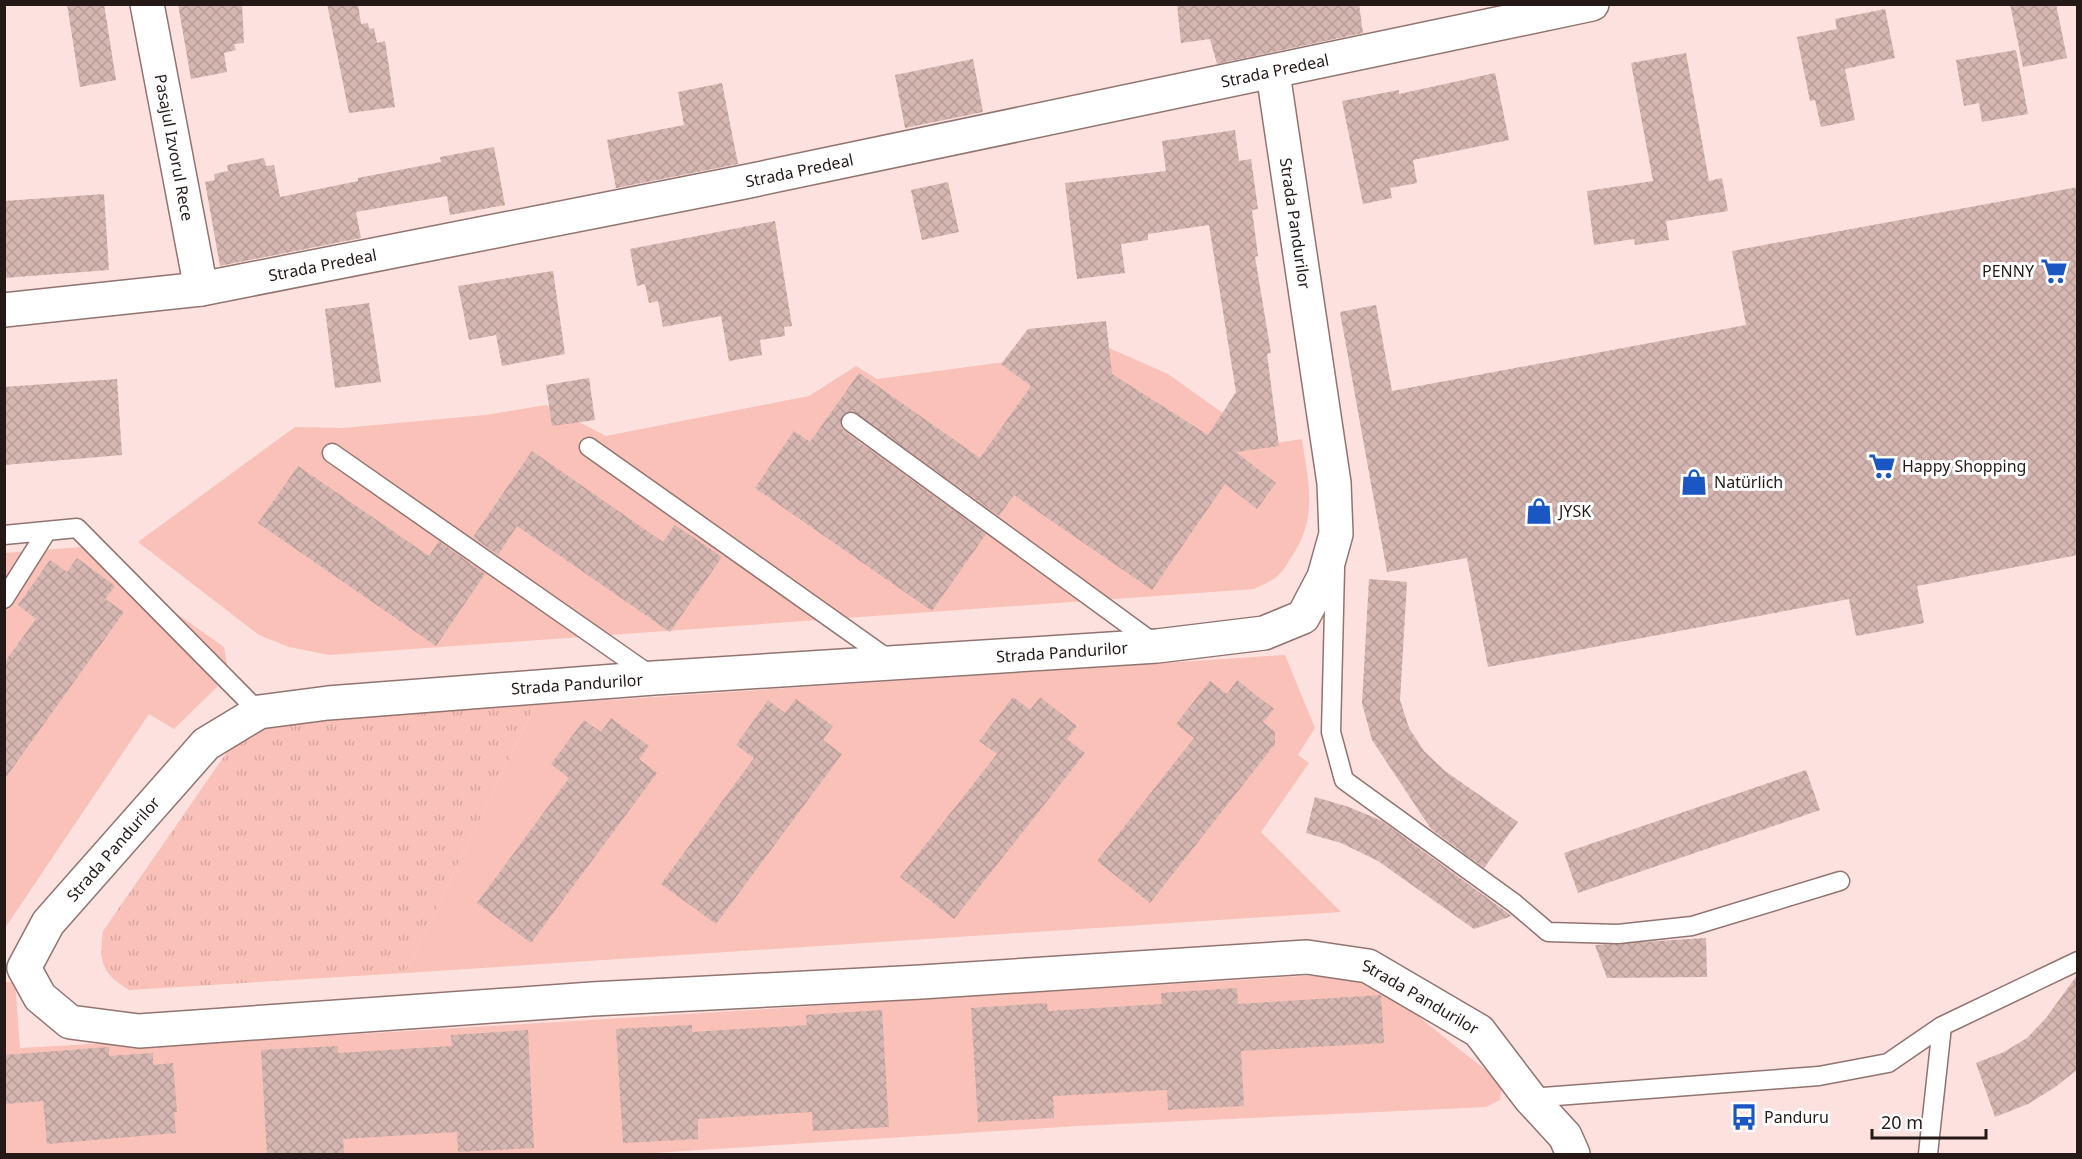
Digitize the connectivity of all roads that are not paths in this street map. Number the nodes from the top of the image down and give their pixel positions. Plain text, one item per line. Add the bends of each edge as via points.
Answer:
1 (147, 4) edge
2 (1592, 4) edge
3 (1273, 73) junction
4 (201, 289) junction
5 (4, 310) edge
6 (851, 422) dead end
7 (589, 447) dead end
8 (332, 453) dead end
9 (47, 531) junction
10 (1336, 534) junction
11 (4, 535) edge
12 (4, 599) edge
13 (1157, 646) junction
14 (895, 664) junction
15 (654, 678) junction
16 (259, 712) junction
17 (1840, 881) dead end
18 (2078, 961) edge
19 (14, 968) edge
20 (1942, 1026) junction
21 (1530, 1098) junction
22 (1573, 1155) edge
23 (1928, 1155) edge

1 - 4 street, Pasajul Izvorul Rece
2 - 3 street, Strada Predeal
3 - 4 street, Strada Predeal
3 - 10 street, Strada Pandurilor via 1334,483
4 - 5 street, Strada Predeal
6 - 13 lane
7 - 14 lane
8 - 15 lane
9 - 11 lane
9 - 12 lane
9 - 16 lane via 77,528
10 - 13 street, Strada Pandurilor via 1324,578 1303,616 1264,633
10 - 17 lane via 1331,732 1344,780 1548,932 1618,934 1692,926
13 - 14 street, Strada Pandurilor
14 - 15 street, Strada Pandurilor
15 - 16 street, Strada Pandurilor via 328,703
16 - 19 street, Strada Pandurilor via 206,744 48,923
18 - 20 lane
19 - 21 street, Strada Pandurilor via 70,1022 139,1031 592,999 1307,957 1368,966 1479,1031
20 - 21 lane via 1888,1063 1819,1076
20 - 23 lane
21 - 22 street, Strada Pandurilor via 1565,1136

